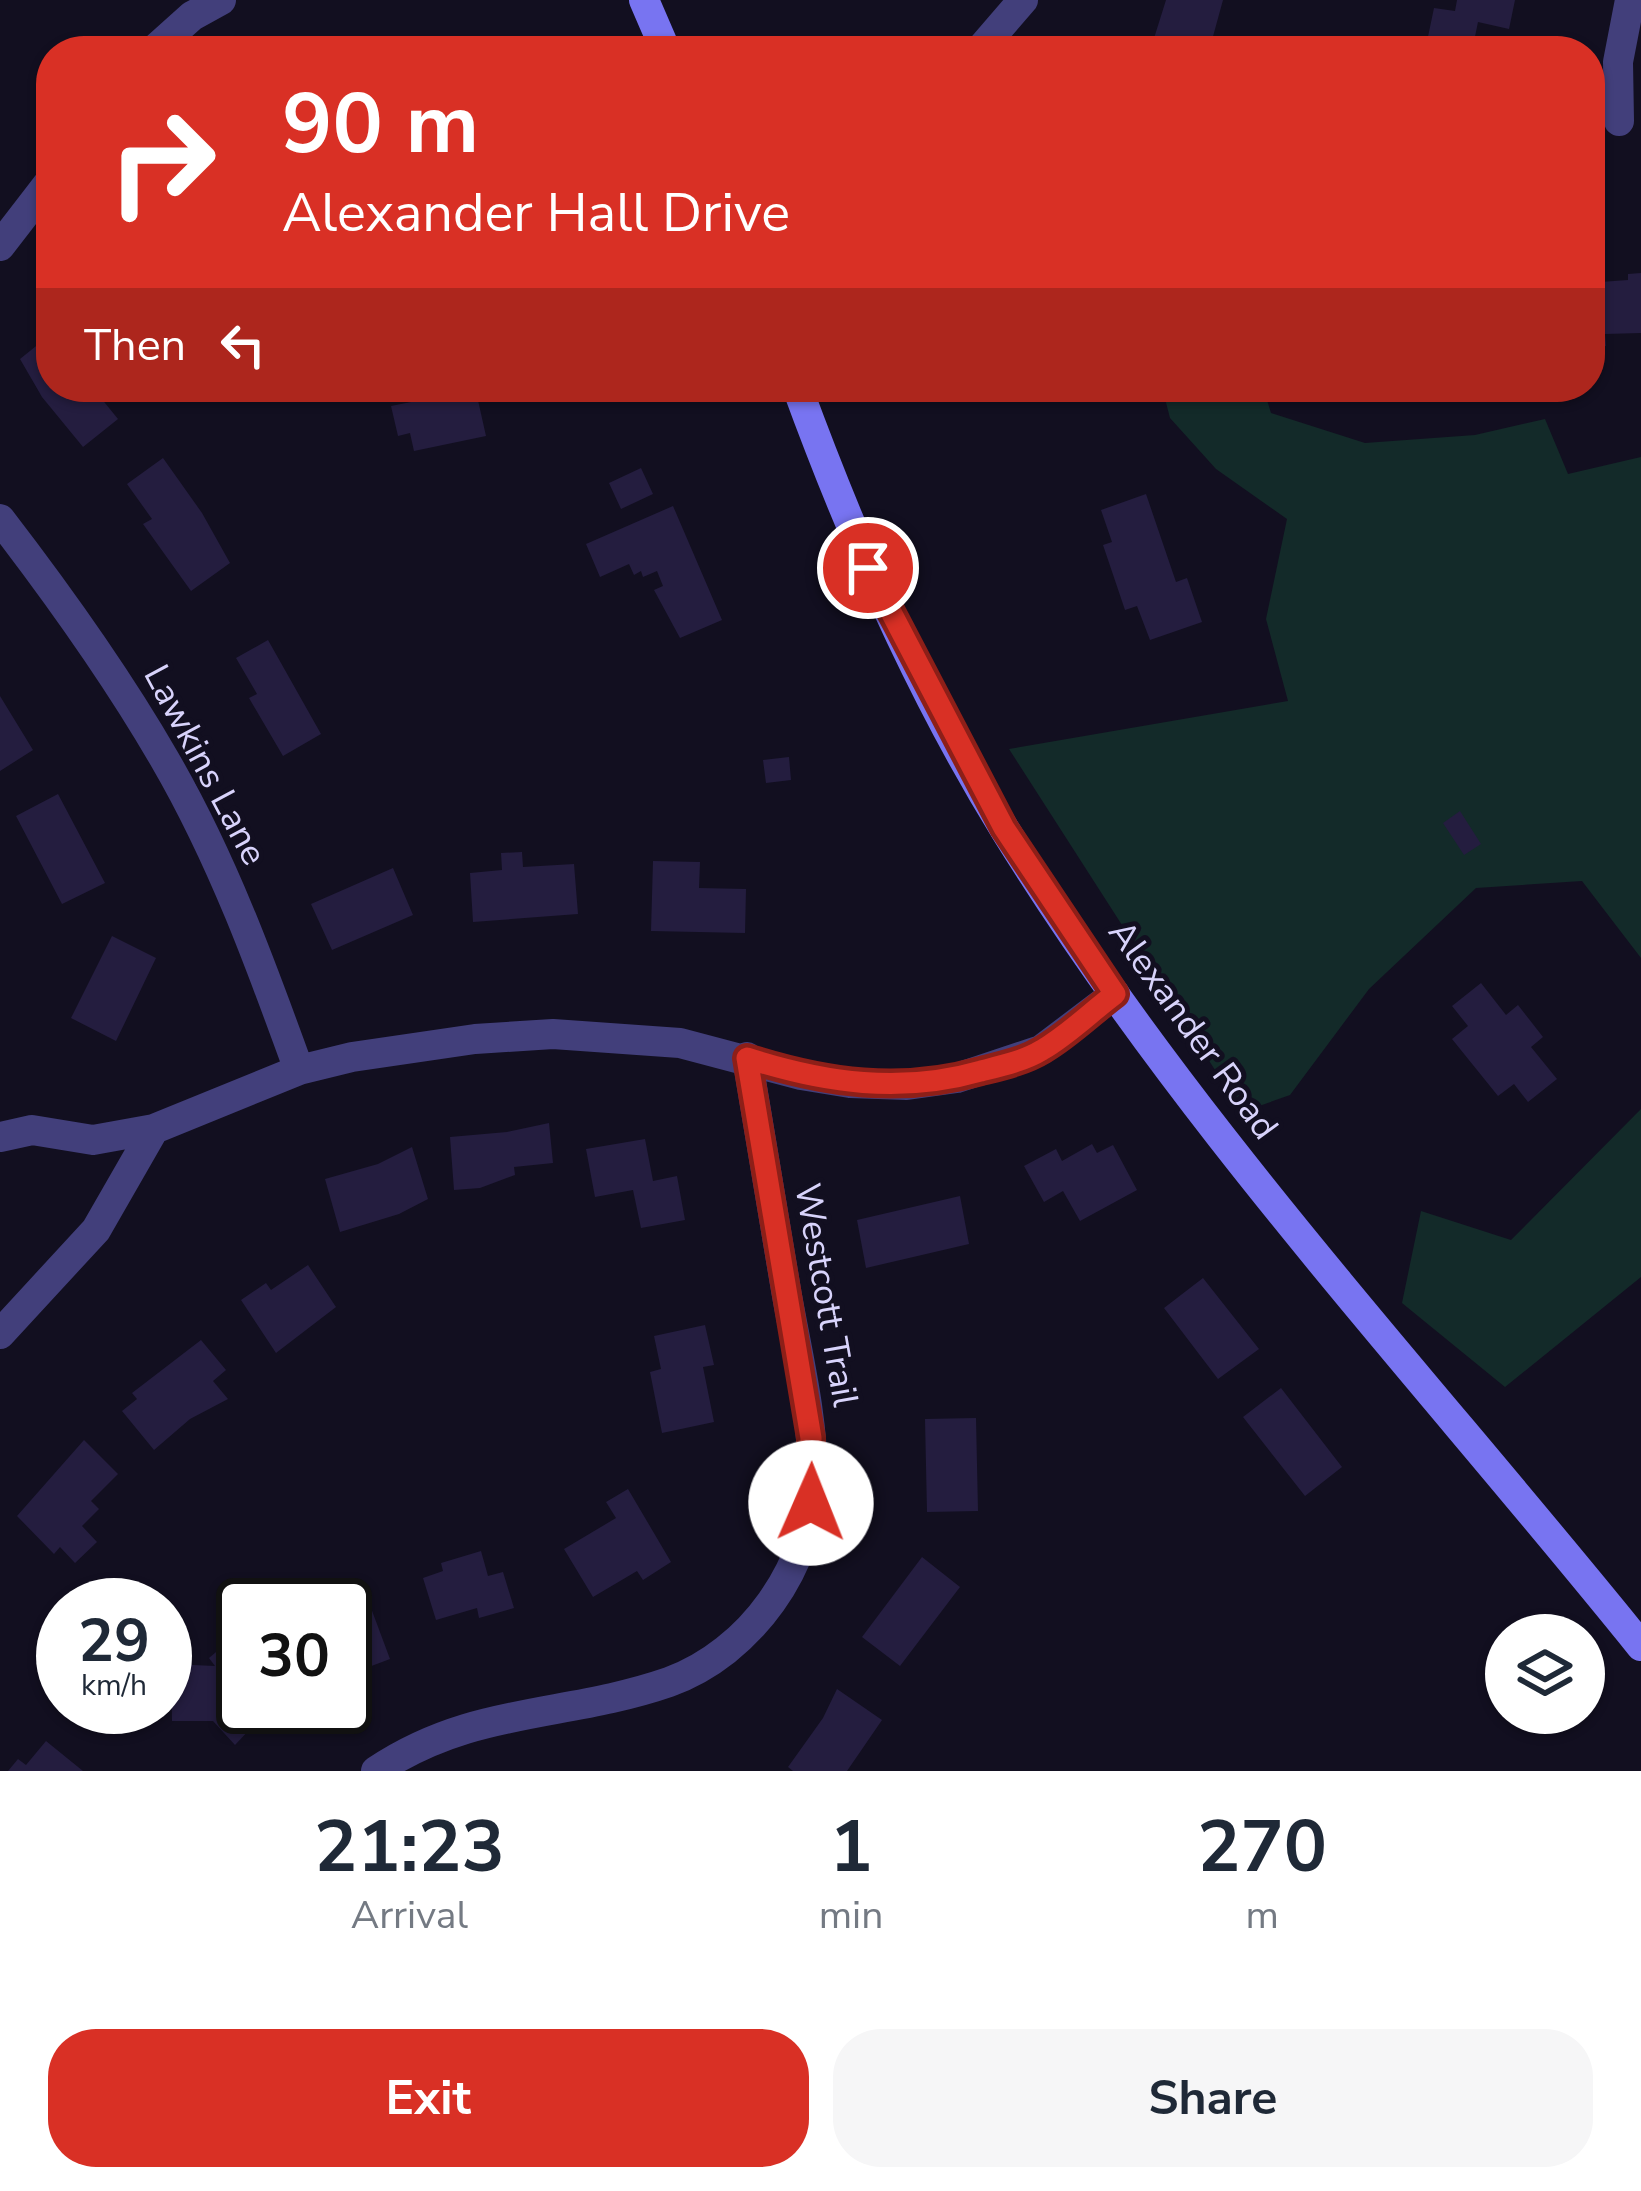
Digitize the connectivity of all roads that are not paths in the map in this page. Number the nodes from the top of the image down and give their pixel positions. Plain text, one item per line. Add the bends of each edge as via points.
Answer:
1 (221, 0) edge
2 (644, 0) edge
3 (1023, 0) edge
4 (1630, 0) edge
5 (170, 36) edge
6 (660, 36) edge
7 (992, 36) edge
8 (1619, 121) dead end
9 (36, 200) edge
10 (0, 247) edge
11 (803, 402) edge
12 (0, 519) edge
13 (1115, 994) junction
14 (747, 1058) junction
15 (299, 1070) junction
16 (154, 1130) junction
17 (0, 1137) edge
18 (0, 1334) edge
19 (1641, 1646) edge
20 (376, 1771) edge

1 - 5 street
2 - 6 street
3 - 7 street
4 - 8 street via 1618,62
9 - 10 street
11 - 13 street, Alexander Road via 868,568 948,728
12 - 15 street, Lawkins Lane via 77,620 167,762 212,850
13 - 14 street via 1042,1050 957,1078 850,1083
13 - 19 street, Alexander Road via 1273,1203
14 - 15 street via 659,1040 554,1034 454,1042
14 - 20 street, Westcott Trail via 811,1438 811,1503 782,1587 727,1650 690,1673 474,1724
15 - 16 street
16 - 17 street via 93,1140 32,1130
16 - 18 street via 96,1230

